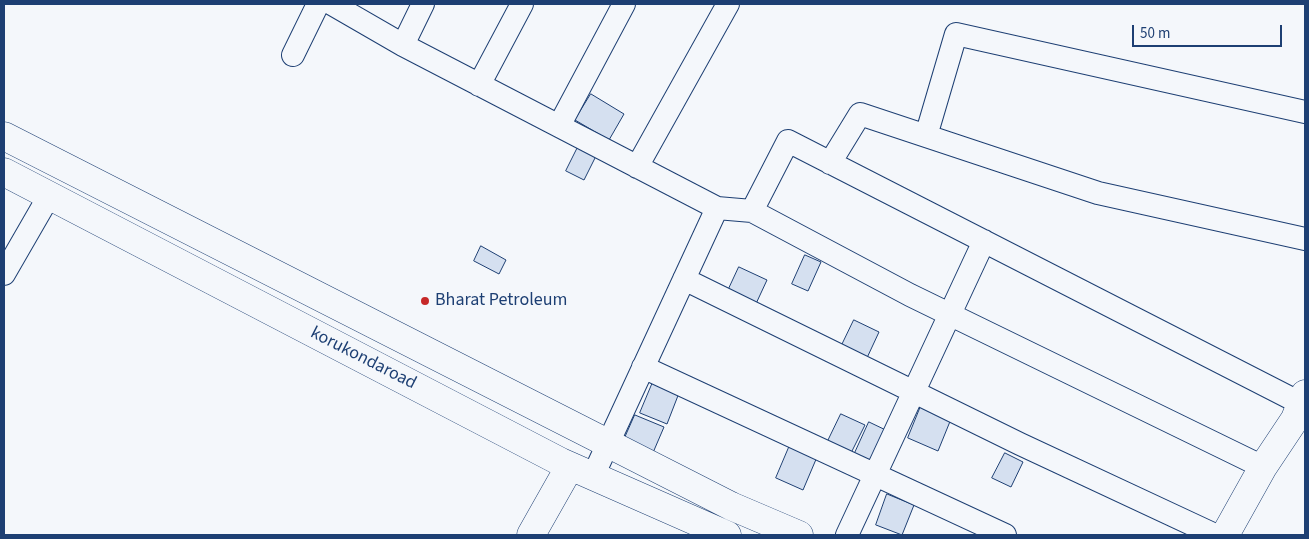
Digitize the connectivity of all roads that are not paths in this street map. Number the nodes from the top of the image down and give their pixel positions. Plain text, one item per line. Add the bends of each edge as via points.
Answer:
1 (318, 4) edge
2 (332, 4) edge
3 (423, 4) edge
4 (522, 4) edge
5 (624, 4) edge
6 (728, 4) edge
7 (403, 45) junction
8 (293, 56) dead end
9 (479, 85) junction
10 (1305, 112) edge
11 (559, 126) junction
12 (4, 136) edge
13 (926, 136) junction
14 (830, 163) junction
15 (637, 167) junction
16 (4, 172) edge
17 (49, 196) junction
18 (717, 208) junction
19 (752, 211) junction
20 (1305, 239) edge
21 (984, 241) junction
22 (4, 274) edge
23 (684, 279) junction
24 (950, 314) junction
25 (643, 367) junction
26 (914, 392) junction
27 (1302, 410) edge
28 (608, 443) junction
29 (1263, 466) junction
30 (581, 471) junction
31 (875, 476) junction
32 (531, 535) edge
33 (727, 535) edge
34 (799, 535) edge
35 (848, 535) edge
36 (1005, 535) edge
37 (1215, 535) edge
38 (1225, 535) edge

1 - 8 street
2 - 7 street
3 - 7 street
4 - 9 street
5 - 11 street
6 - 15 street
7 - 9 street
9 - 11 street
10 - 13 street via 956,34
11 - 15 street
12 - 28 main road
13 - 14 street via 860,114
13 - 20 street via 1098,193
14 - 19 street via 788,141
14 - 21 street
15 - 18 street
16 - 17 main road, korukondaroad
17 - 22 street
17 - 30 main road, korukondaroad
18 - 19 street
18 - 23 street
19 - 24 street
21 - 24 street
21 - 27 street
23 - 25 street
23 - 26 street
24 - 26 street
24 - 29 street
25 - 28 street
25 - 31 street
26 - 31 street
26 - 37 street
27 - 29 main road
28 - 30 street
28 - 34 main road via 731,506
29 - 38 main road
30 - 32 main road
30 - 33 main road, korukondaroad
31 - 35 street
31 - 36 street

